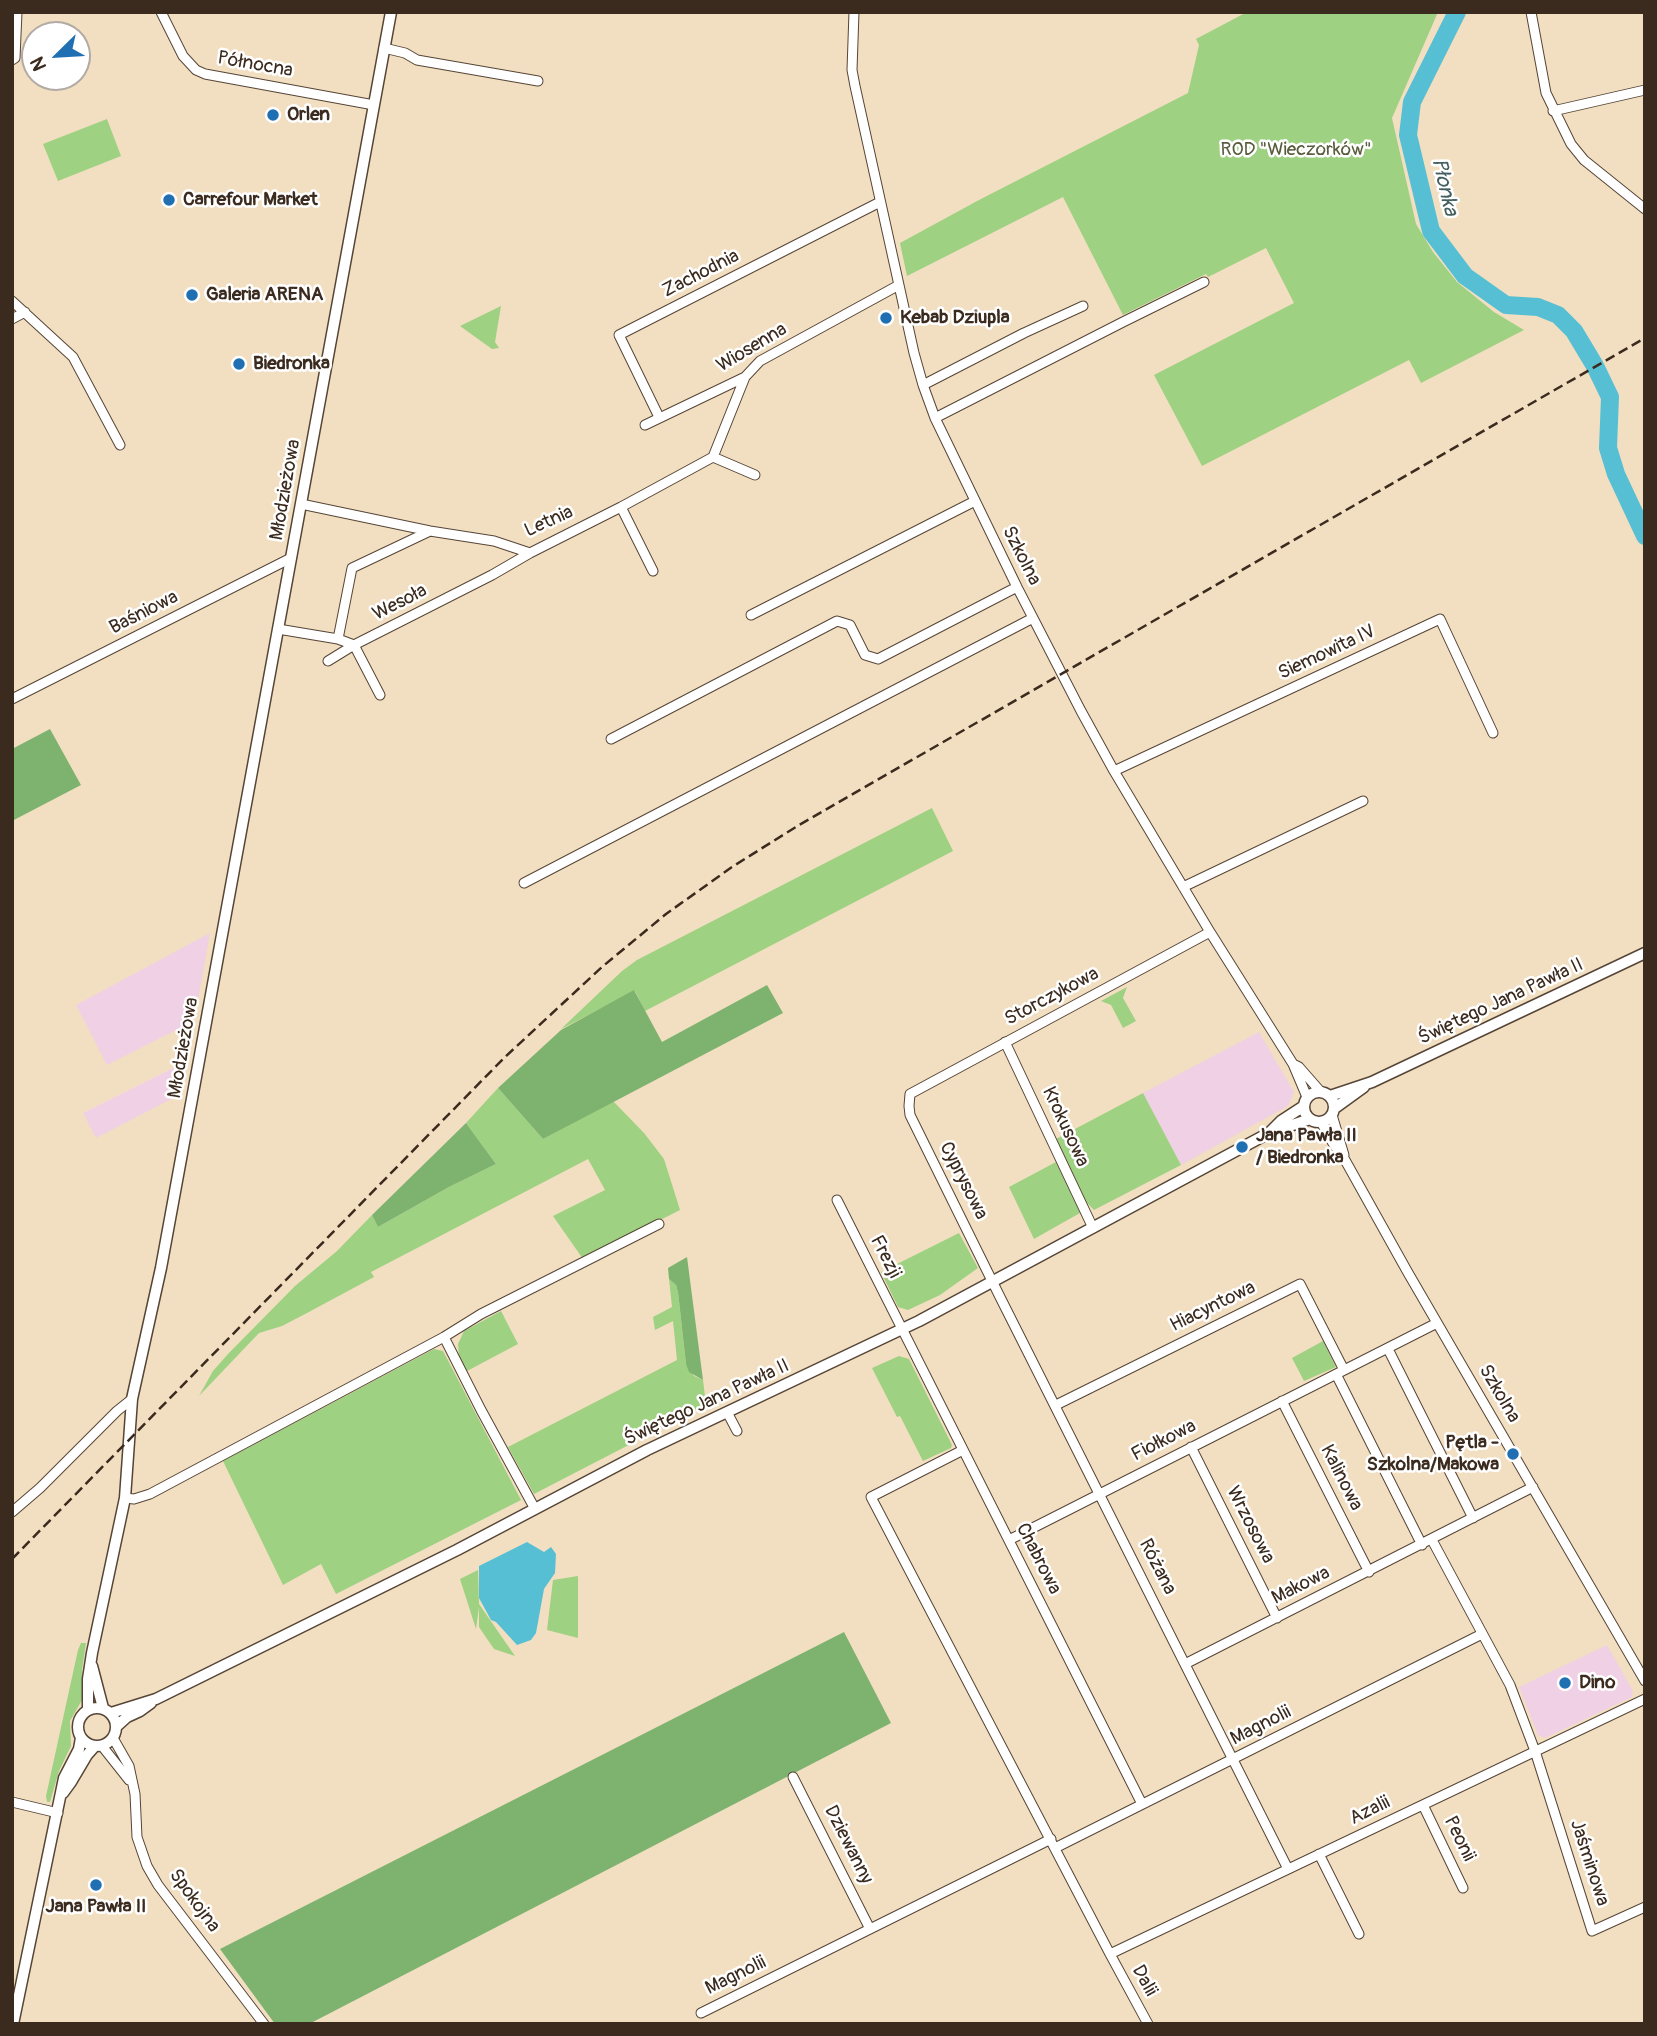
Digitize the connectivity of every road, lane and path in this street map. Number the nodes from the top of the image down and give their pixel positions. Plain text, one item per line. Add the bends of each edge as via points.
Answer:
1 (17, 12) edge
2 (161, 12) edge
3 (391, 12) edge
4 (854, 12) edge
5 (1532, 13) edge
6 (384, 48) junction
7 (13, 59) edge
8 (538, 81) dead end
9 (1645, 90) edge
10 (374, 105) junction
11 (1553, 111) junction
12 (880, 202) junction
13 (1645, 209) edge
14 (1204, 282) dead end
15 (899, 285) junction
16 (12, 301) edge
17 (1083, 306) dead end
18 (25, 312) junction
19 (12, 319) edge
20 (745, 377) junction
21 (923, 386) junction
22 (659, 417) junction
23 (935, 418) junction
24 (645, 425) dead end
25 (120, 445) dead end
26 (713, 457) junction
27 (755, 475) dead end
28 (975, 501) junction
29 (301, 504) junction
30 (621, 507) junction
31 (430, 531) junction
32 (530, 553) junction
33 (291, 558) junction
34 (653, 571) dead end
35 (1017, 587) junction
36 (751, 615) dead end
37 (1033, 618) junction
38 (278, 629) junction
39 (338, 639) junction
40 (354, 645) junction
41 (328, 661) dead end
42 (380, 695) dead end
43 (12, 699) edge
44 (1493, 733) dead end
45 (611, 739) dead end
46 (1114, 771) junction
47 (1363, 801) dead end
48 (524, 883) dead end
49 (1183, 887) junction
50 (1210, 932) junction
51 (1645, 953) edge
52 (1005, 1042) junction
53 (1293, 1064) junction
54 (1372, 1082) junction
55 (1325, 1093) junction
56 (910, 1094) joint
57 (1306, 1102) junction
58 (1334, 1112) junction
59 (1316, 1120) junction
60 (1269, 1133) junction
61 (1345, 1160) junction
62 (837, 1200) dead end
63 (659, 1224) dead end
64 (1093, 1228) junction
65 (993, 1282) junction
66 (1437, 1323) junction
67 (902, 1329) junction
68 (444, 1337) junction
69 (1388, 1349) junction
70 (1340, 1372) junction
71 (132, 1399) junction
72 (1282, 1401) junction
73 (1056, 1405) junction
74 (727, 1412) junction
75 (737, 1431) dead end
76 (1191, 1447) junction
77 (963, 1450) junction
78 (1533, 1488) junction
79 (1100, 1493) junction
80 (125, 1498) junction
81 (535, 1509) junction
82 (12, 1512) edge
83 (1474, 1518) junction
84 (1009, 1540) junction
85 (1432, 1540) junction
86 (1422, 1545) junction
87 (1369, 1572) junction
88 (1277, 1618) junction
89 (1482, 1634) junction
90 (91, 1663) junction
91 (1185, 1664) junction
92 (1645, 1681) edge
93 (156, 1699) junction
94 (1645, 1699) edge
95 (88, 1710) junction
96 (107, 1710) junction
97 (117, 1726) junction
98 (81, 1738) junction
99 (113, 1738) junction
100 (99, 1746) junction
101 (1535, 1751) junction
102 (1233, 1759) junction
103 (793, 1777) dead end
104 (132, 1785) junction
105 (62, 1793) junction
106 (12, 1802) edge
107 (1142, 1804) junction
108 (1423, 1805) junction
109 (58, 1813) junction
110 (1053, 1844) junction
111 (1319, 1854) junction
112 (1288, 1869) junction
113 (1463, 1888) dead end
114 (1645, 1907) edge
115 (870, 1929) junction
116 (1359, 1934) dead end
117 (1110, 1954) junction
118 (701, 2013) dead end
119 (13, 2024) edge
120 (264, 2024) edge
121 (1148, 2024) edge

1 - 7 street
2 - 10 street, Północna via 183,56 205,74
3 - 6 street, Młodzieżowa
4 - 12 street, Szkolna via 852,70
5 - 11 street
6 - 8 street via 417,60
6 - 10 street, Młodzieżowa
9 - 11 street
10 - 29 street, Młodzieżowa
11 - 13 street via 1577,153
12 - 15 street, Szkolna
12 - 22 street, Zachodnia via 619,335
14 - 23 street
15 - 20 street, Wiosenna via 760,361
15 - 21 street, Szkolna
16 - 18 street
17 - 21 street
18 - 19 street
18 - 25 street via 73,357
20 - 22 street, Wiosenna
20 - 26 street
21 - 23 street, Szkolna
22 - 24 street, Wiosenna
23 - 28 street, Szkolna
26 - 27 street
26 - 30 street, Letnia
28 - 35 street, Szkolna
28 - 36 street
29 - 31 street, Letnia
29 - 33 street, Młodzieżowa
30 - 32 street, Letnia
30 - 34 street
31 - 32 street, Letnia via 494,541
31 - 39 street via 352,568
32 - 40 street, Wesoła
33 - 38 street, Młodzieżowa
33 - 43 street, Baśniowa
35 - 37 street, Szkolna
35 - 45 street via 878,659 865,655 850,625 837,621
37 - 46 street, Szkolna
37 - 48 street
38 - 39 street
38 - 71 street, Młodzieżowa
39 - 40 street
40 - 41 street, Wesoła
40 - 42 street
44 - 46 street, Siemowita IV via 1440,619
46 - 49 street, Szkolna
47 - 49 street
49 - 50 street, Szkolna
50 - 52 street, Storczykowa
50 - 53 street, Szkolna
51 - 54 street, Świętego Jana Pawła II
52 - 56 street, Storczykowa
52 - 64 street, Krokusowa
53 - 55 street, Szkolna
53 - 57 street, Szkolna
54 - 55 street, Świętego Jana Pawła II
54 - 58 street, Świętego Jana Pawła II
55 - 57 street via 1315,1092
55 - 58 street via 1333,1099
56 - 65 street, Cyprysowa via 910,1115
57 - 59 street via 1304,1111
57 - 60 street, Świętego Jana Pawła II
58 - 59 street
58 - 61 street, Szkolna
59 - 60 street, Świętego Jana Pawła II
59 - 61 street, Szkolna
60 - 64 street, Świętego Jana Pawła II
61 - 66 street, Szkolna
62 - 67 street, Frezji
63 - 68 street
64 - 65 street, Świętego Jana Pawła II
65 - 67 street, Świętego Jana Pawła II
65 - 73 street, Różana
66 - 69 street, Fiołkowa
66 - 78 street, Szkolna
67 - 74 street, Świętego Jana Pawła II
67 - 77 street, Chabrowa
68 - 80 street via 150,1494
68 - 81 street
69 - 70 street, Fiołkowa
69 - 83 street
70 - 72 street, Fiołkowa
70 - 73 street, Hiacyntowa via 1300,1284
70 - 86 street
71 - 80 street, Młodzieżowa
71 - 82 street
72 - 76 street, Fiołkowa
72 - 87 street, Kalinowa
73 - 79 street, Różana
74 - 75 street
74 - 81 street, Świętego Jana Pawła II
76 - 79 street, Fiołkowa
76 - 88 street, Wrzosowa
77 - 84 street, Chabrowa
77 - 110 street, Dalii via 872,1497
78 - 83 street, Makowa
78 - 92 street, Szkolna
79 - 84 street, Fiołkowa
79 - 91 street, Różana
80 - 90 street, Młodzieżowa
81 - 93 street, Świętego Jana Pawła II
83 - 85 street, Makowa
84 - 107 street, Chabrowa
85 - 86 street, Makowa
85 - 89 street
86 - 87 street, Makowa
87 - 88 street, Makowa
88 - 91 street, Makowa
89 - 101 street via 1510,1685
89 - 102 street, Magnolii
90 - 95 street, Młodzieżowa
90 - 96 street
91 - 102 street, Różana
93 - 96 street, Świętego Jana Pawła II
93 - 97 street, Świętego Jana Pawła II
94 - 101 street, Azalii
95 - 96 street
95 - 98 street via 78,1723
96 - 97 street
97 - 99 street
98 - 100 street
98 - 105 street
99 - 100 street
99 - 104 street, Spokojna via 129,1766
100 - 104 street
100 - 105 street via 87,1755
101 - 108 street, Azalii
101 - 114 street, Jaśminowa via 1592,1931
102 - 107 street, Magnolii
102 - 112 street, Różana
103 - 115 street, Dziewanny
104 - 120 street, Spokojna via 137,1837 147,1866
105 - 109 street
106 - 109 street
107 - 110 street, Magnolii
108 - 111 street, Azalii
108 - 113 street, Peonii
109 - 119 street
110 - 115 street, Magnolii
110 - 117 street, Dalii
111 - 112 street, Azalii
111 - 116 street
112 - 117 street, Azalii
115 - 118 street, Magnolii
117 - 121 street, Dalii

